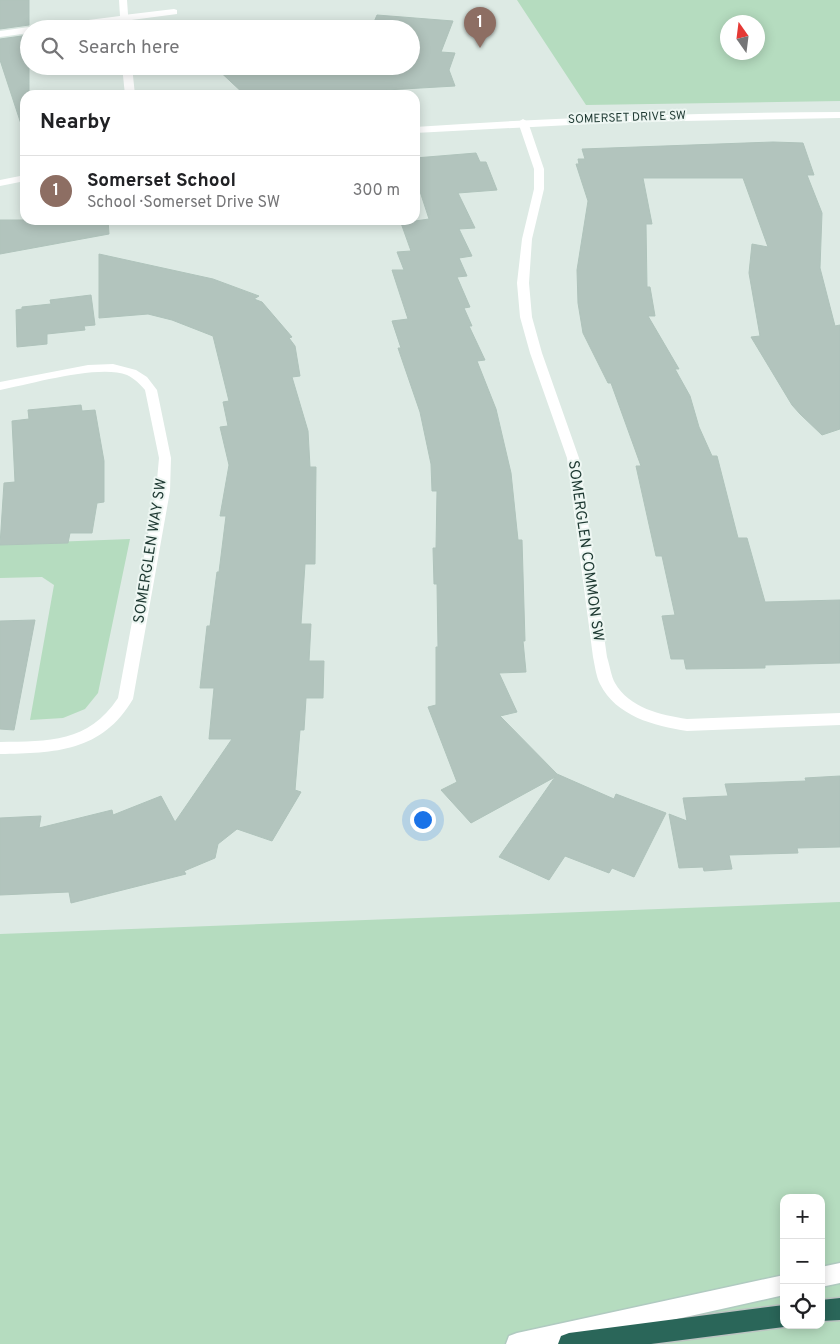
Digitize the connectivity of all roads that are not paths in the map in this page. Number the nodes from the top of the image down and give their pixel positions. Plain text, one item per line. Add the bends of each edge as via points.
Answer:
1 (123, 0) edge
2 (174, 12) dead end
3 (124, 18) junction
4 (109, 20) edge
5 (20, 31) edge
6 (0, 34) edge
7 (129, 75) edge
8 (130, 90) edge
9 (840, 115) edge
10 (523, 122) junction
11 (420, 130) edge
12 (20, 179) edge
13 (0, 183) edge
14 (0, 386) edge
15 (840, 719) edge
16 (0, 748) edge
17 (840, 1273) edge
18 (825, 1276) edge
19 (780, 1286) edge
20 (840, 1309) edge
21 (825, 1311) edge
22 (780, 1317) edge
23 (517, 1344) edge
24 (569, 1344) edge

1 - 3 street
2 - 3 street
3 - 4 street
5 - 6 street
7 - 8 street
9 - 10 street, SOMERSET DRIVE SW
10 - 11 street, SOMERSET DRIVE SW
10 - 15 street, SOMERGLEN COMMON SW via 539,170 539,189 527,239 523,283 526,317 573,458 600,657 607,682 614,694 640,713 662,722 687,726
12 - 13 street
14 - 16 street, SOMERGLEN WAY SW via 88,369 113,368 132,373 151,390 165,458 163,491 125,699 102,727 87,737 54,746
17 - 18 street
19 - 23 street
20 - 21 highway
22 - 24 highway

